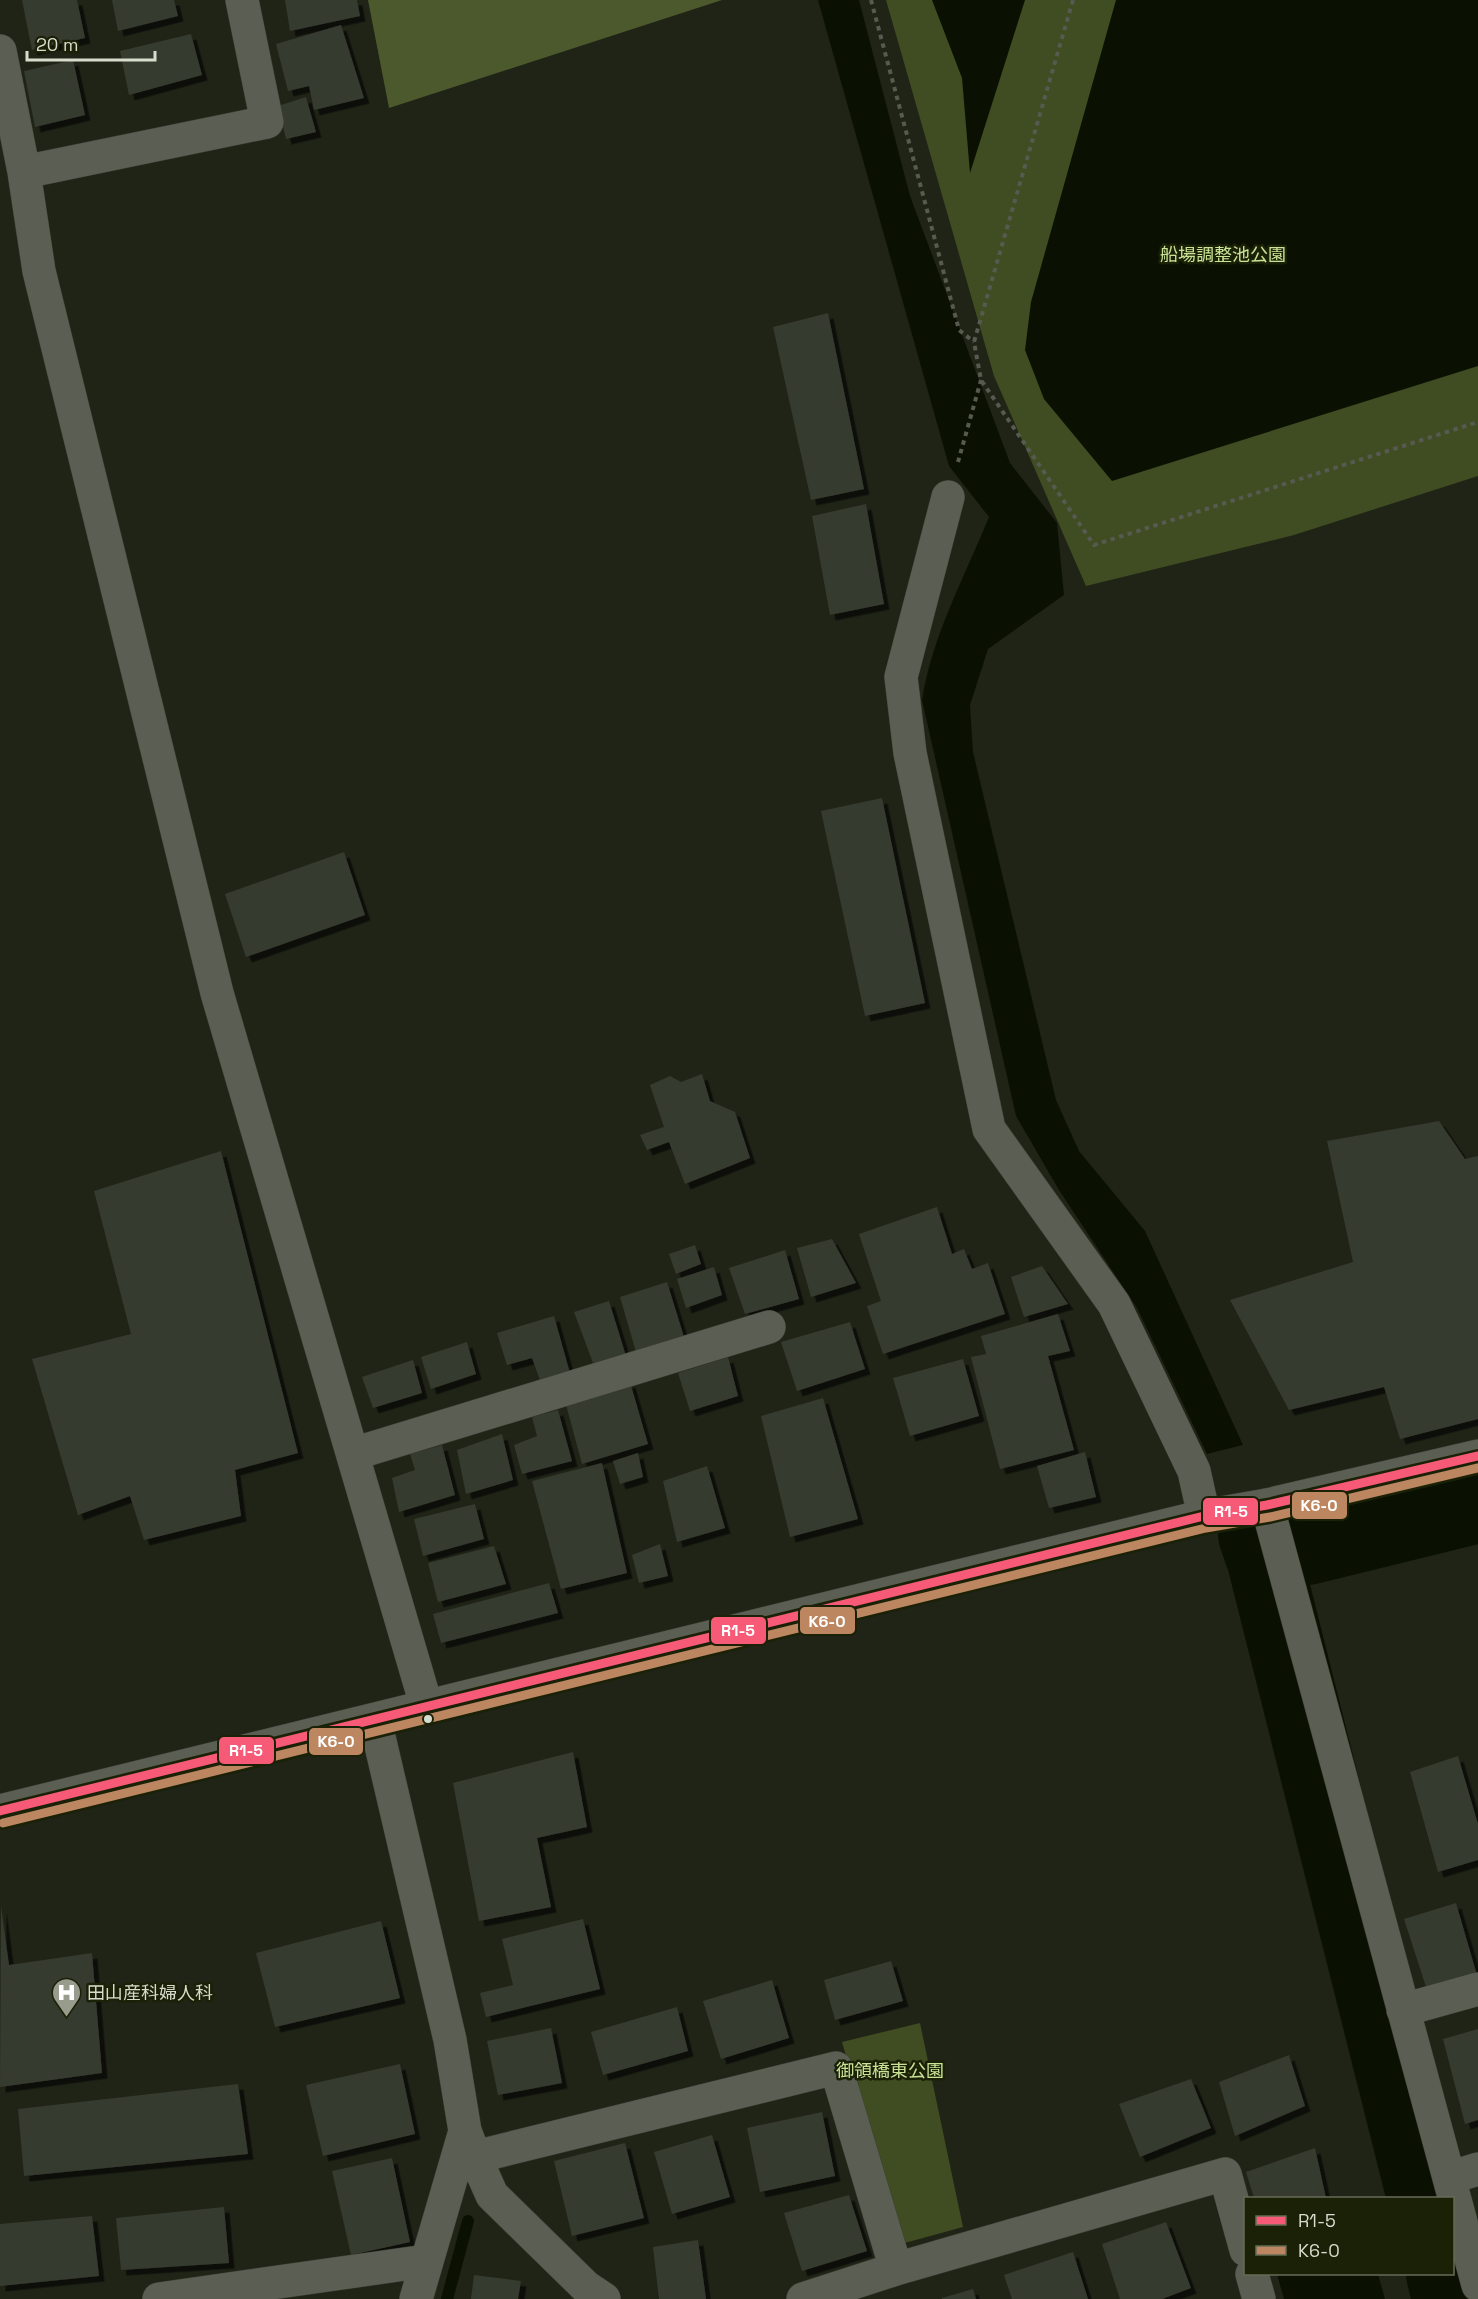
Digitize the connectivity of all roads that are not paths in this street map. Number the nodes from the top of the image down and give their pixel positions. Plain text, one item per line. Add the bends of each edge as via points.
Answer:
1 (242, 0) edge
2 (0, 51) edge
3 (24, 172) junction
4 (948, 497) road end
5 (769, 1327) dead end
6 (353, 1454) junction
7 (1478, 1456) edge
8 (1267, 1506) junction
9 (1204, 1516) junction
10 (427, 1708) junction
11 (375, 1720) junction
12 (0, 1811) edge
13 (1478, 1989) edge
14 (1403, 2010) junction
15 (470, 2144) junction
16 (1463, 2174) edge
17 (1244, 2246) edge
18 (426, 2261) junction
19 (896, 2269) junction
20 (1252, 2275) edge
21 (1478, 2286) edge
22 (591, 2295) edge
23 (159, 2299) edge
24 (416, 2299) edge
25 (803, 2299) edge
26 (1259, 2299) edge

1 - 3 street via 267,122
2 - 3 street
3 - 6 street via 39,271 218,993
4 - 9 street via 901,677 910,753 989,1129 1114,1304 1194,1472
5 - 6 street
6 - 10 street
7 - 8 street
8 - 9 street
8 - 14 street
9 - 10 street
10 - 11 street
11 - 12 street
11 - 15 street via 450,2040
13 - 14 street
14 - 16 street
15 - 18 street
15 - 19 street via 836,2068
15 - 22 street via 492,2195
16 - 21 street
17 - 19 street via 1225,2174
18 - 23 street
18 - 24 street
19 - 25 street
20 - 26 street

